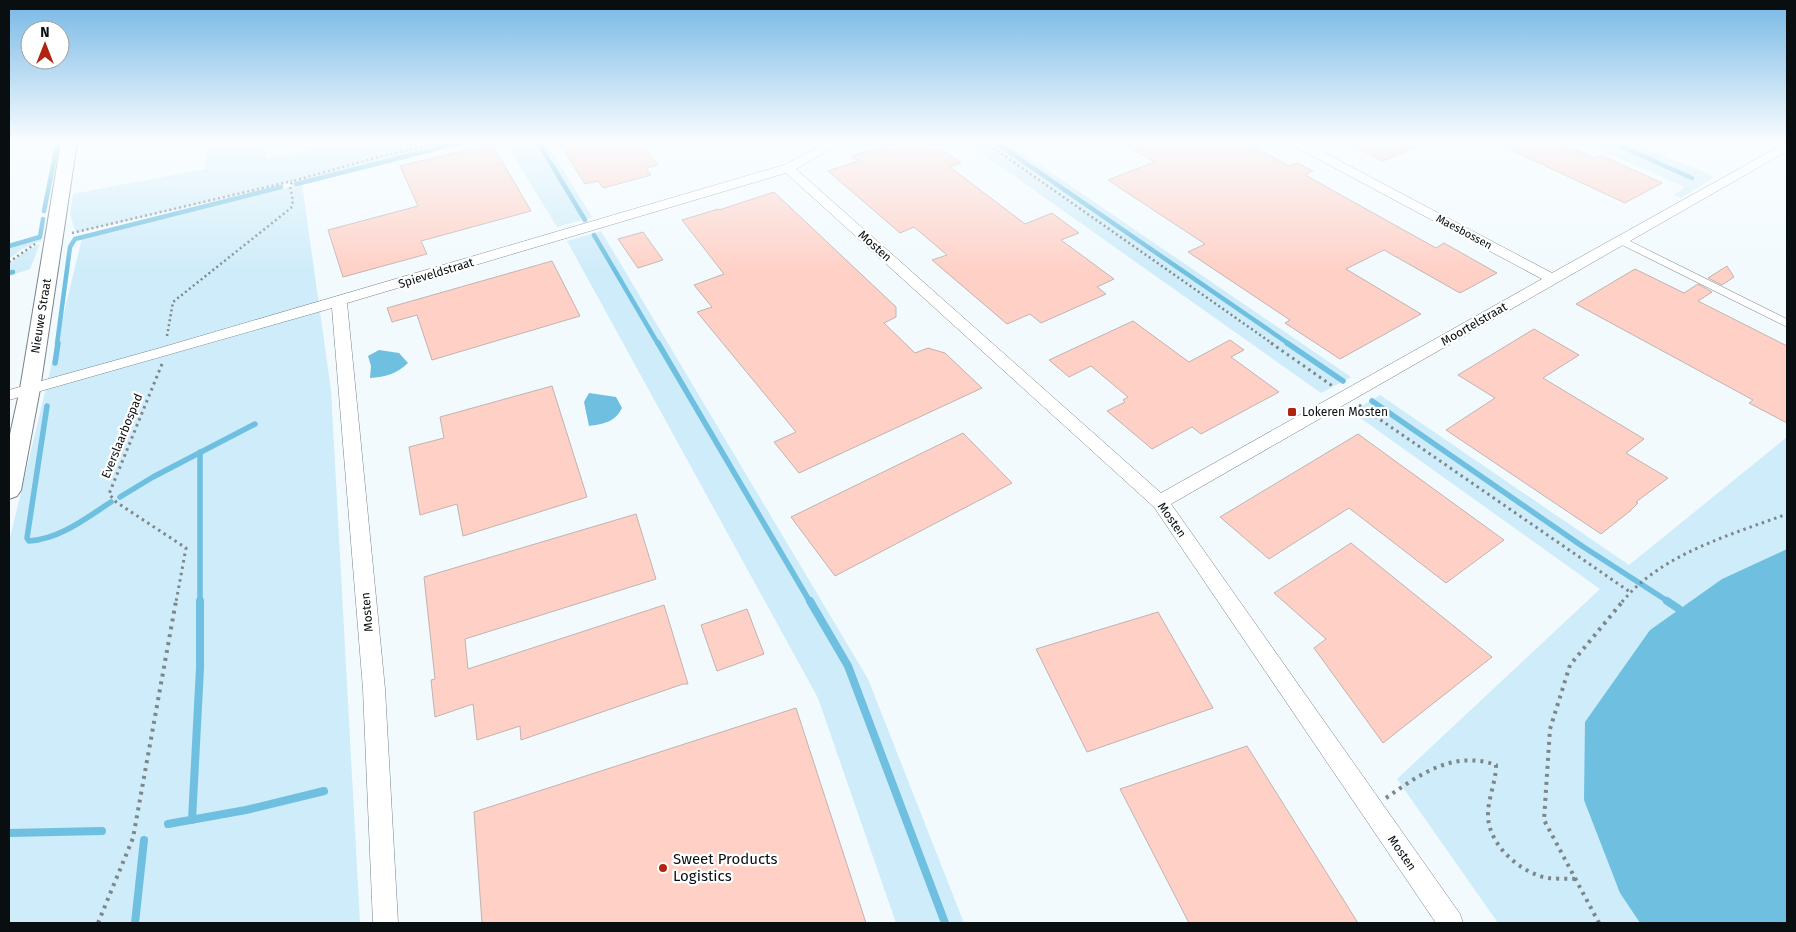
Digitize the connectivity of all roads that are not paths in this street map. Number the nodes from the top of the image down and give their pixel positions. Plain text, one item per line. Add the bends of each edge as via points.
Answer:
1 (62, 185) edge
2 (729, 185) edge
3 (807, 185) edge
4 (1377, 185) edge
5 (1717, 185) edge
6 (1620, 240) junction
7 (1552, 279) junction
8 (339, 302) junction
9 (1787, 323) edge
10 (30, 389) junction
11 (9, 395) edge
12 (9, 490) edge
13 (1160, 502) junction
14 (386, 923) edge
15 (1451, 923) edge

1 - 10 street, Nieuwe Straat
2 - 8 street, Spieveldstraat
3 - 13 street, Mosten
4 - 7 street, Maesbossen
5 - 6 street, Moortelstraat
6 - 7 street, Moortelstraat
6 - 9 lane
7 - 13 street, Moortelstraat
8 - 10 street, Spieveldstraat
8 - 14 street, Mosten via 374,689
10 - 11 street, Spieveldstraat
10 - 12 street, Nieuwe Straat
13 - 15 street, Mosten

